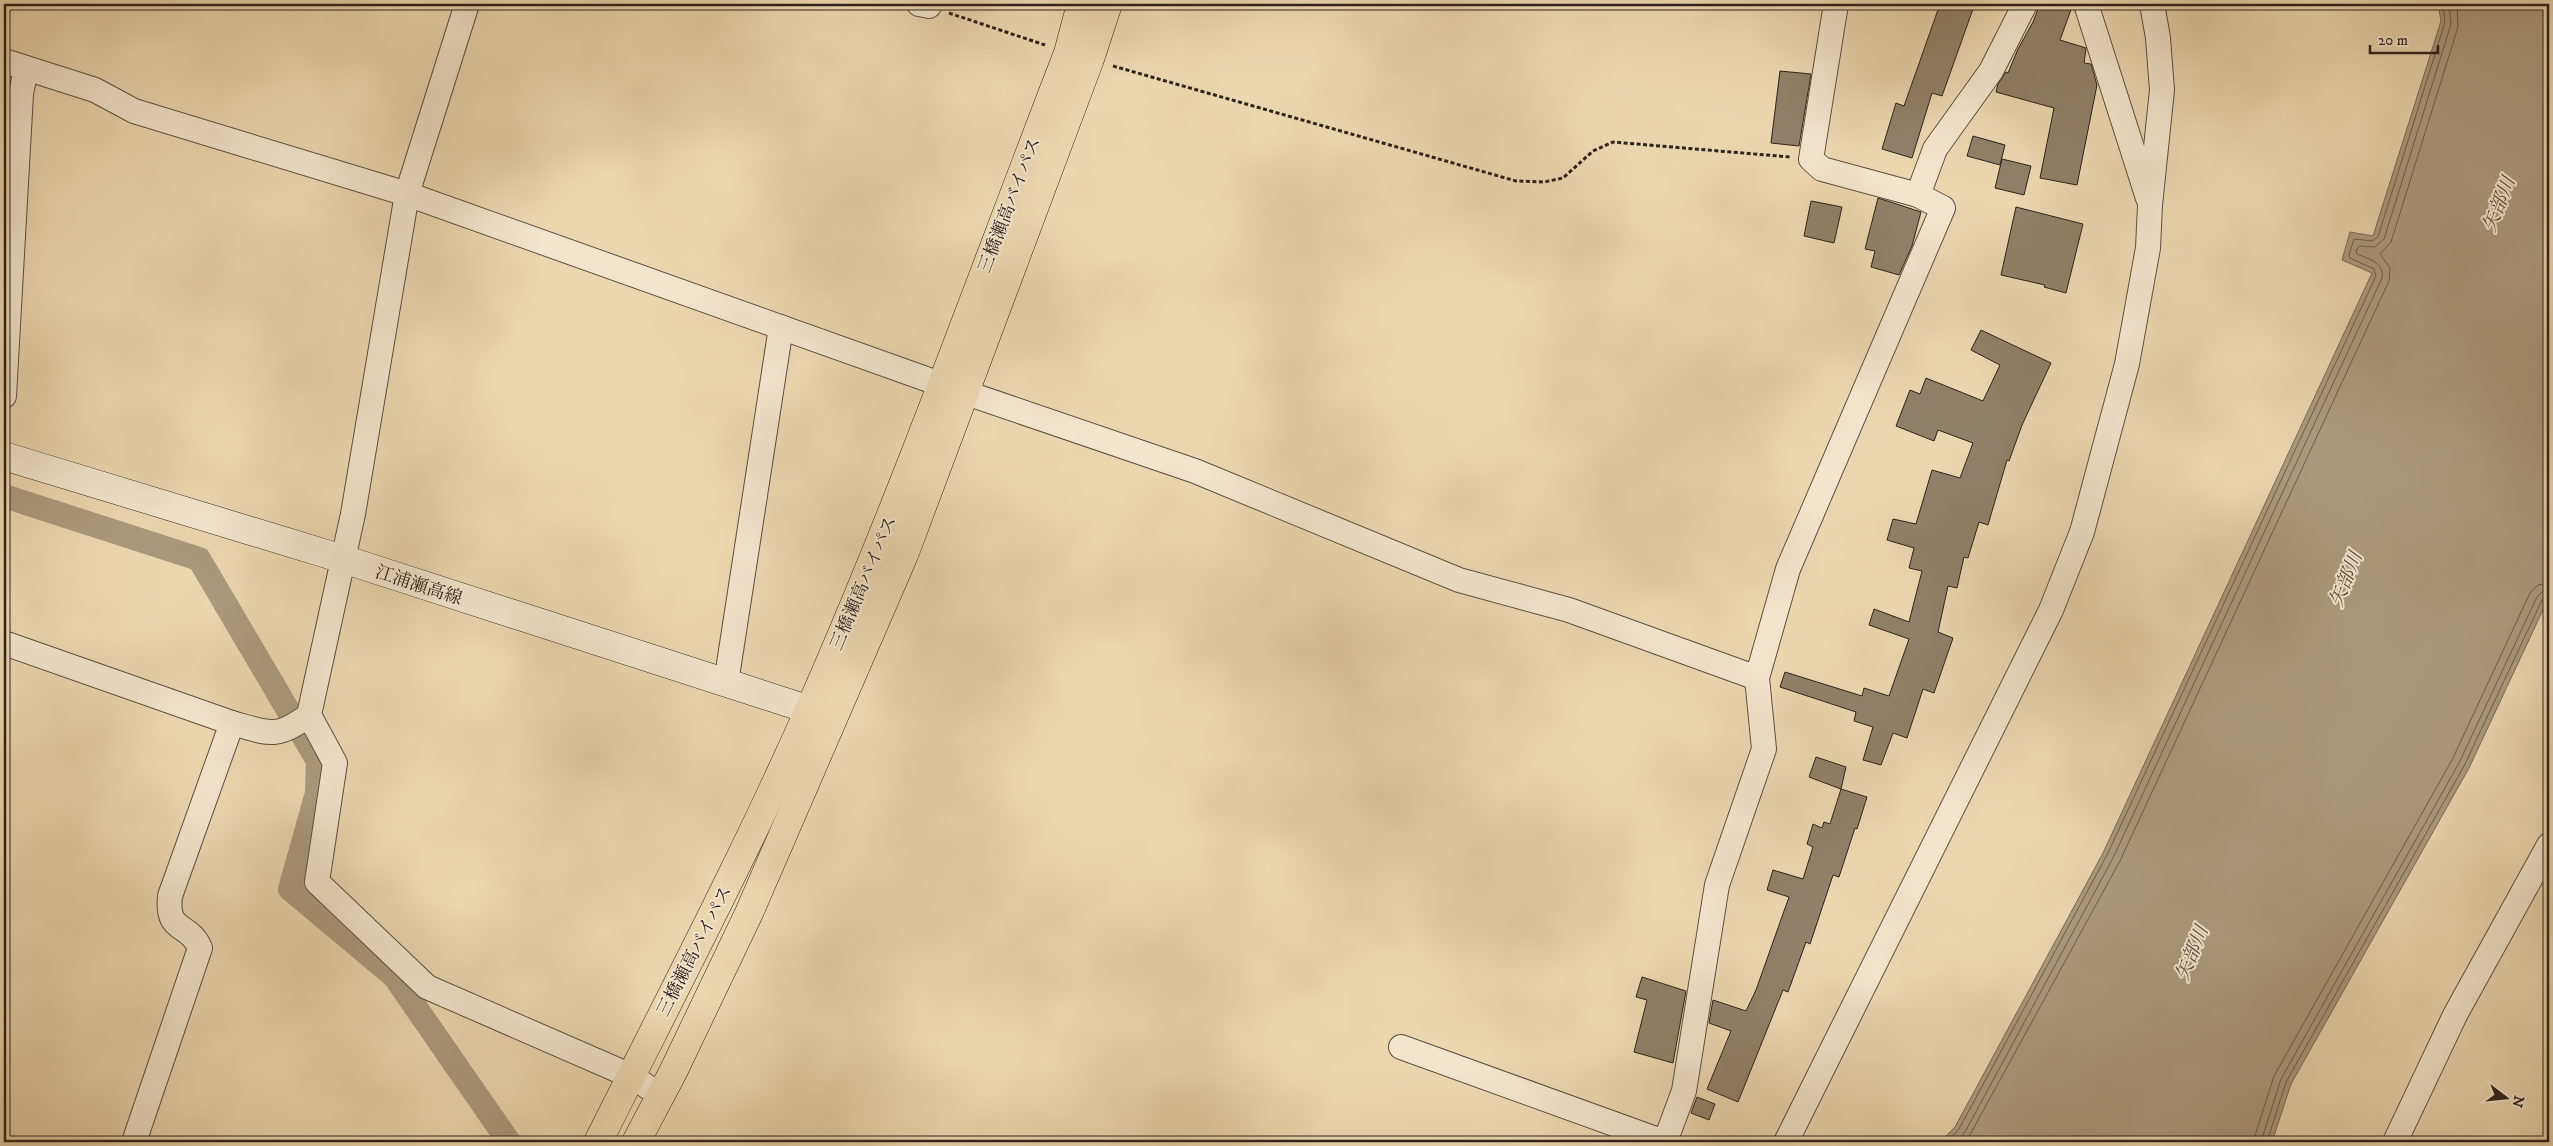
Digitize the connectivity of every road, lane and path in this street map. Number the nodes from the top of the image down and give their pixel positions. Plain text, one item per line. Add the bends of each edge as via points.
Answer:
1 (467, 4) edge
2 (1081, 4) edge
3 (1108, 4) edge
4 (1836, 4) edge
5 (2025, 4) edge
6 (2086, 4) edge
7 (2152, 4) edge
8 (926, 5) edge
9 (1079, 56) junction
10 (15, 64) edge
11 (1811, 159) junction
12 (407, 194) junction
13 (1918, 195) junction
14 (2150, 205) junction
15 (781, 327) junction
16 (954, 388) junction
17 (4, 396) edge
18 (4, 456) edge
19 (343, 559) junction
20 (4, 643) edge
21 (1757, 678) junction
22 (726, 683) junction
23 (821, 713) junction
24 (300, 722) junction
25 (232, 723) junction
26 (2549, 846) edge
27 (1401, 1048) dead end
28 (631, 1076) junction
29 (660, 1095) junction
30 (134, 1142) edge
31 (598, 1142) edge
32 (636, 1142) edge
33 (1665, 1142) edge
34 (1786, 1142) edge
35 (2395, 1142) edge

1 - 12 street
2 - 9 highway, 三橋瀬高バイパス
3 - 9 highway, 三橋瀬高バイパス
4 - 11 street
5 - 13 street via 1991,71 1935,150
6 - 14 street
7 - 14 street via 2162,90
8 - 9 path
9 - 11 path via 1516,181 1544,182 1563,178 1593,151 1613,142
9 - 16 highway, 三橋瀬高バイパス
10 - 12 street via 95,90 134,111
10 - 17 street via 22,94
11 - 13 street via 1822,169
12 - 15 street
12 - 19 street
13 - 21 street via 1943,208 1788,569
14 - 34 street via 2148,248 2127,364 2082,532 2051,610
15 - 16 street
15 - 22 street
16 - 21 street via 1195,471 1459,580 1569,610
16 - 23 highway, 三橋瀬高バイパス via 904,556
18 - 19 main road, 江浦瀬高線
19 - 22 main road, 江浦瀬高線
19 - 24 street
20 - 25 street
21 - 33 street via 1764,749 1717,885 1684,1091
22 - 23 main road, 江浦瀬高線
23 - 28 highway, 三橋瀬高バイパス
23 - 29 highway, 三橋瀬高バイパス via 749,913
24 - 25 street via 271,734
24 - 28 street via 335,763 317,882 427,987
25 - 30 street via 170,896 171,918 196,938 200,948
26 - 35 street via 2456,1015
27 - 33 street
28 - 29 street
28 - 31 highway, 三橋瀬高バイパス
29 - 32 highway, 三橋瀬高バイパス

